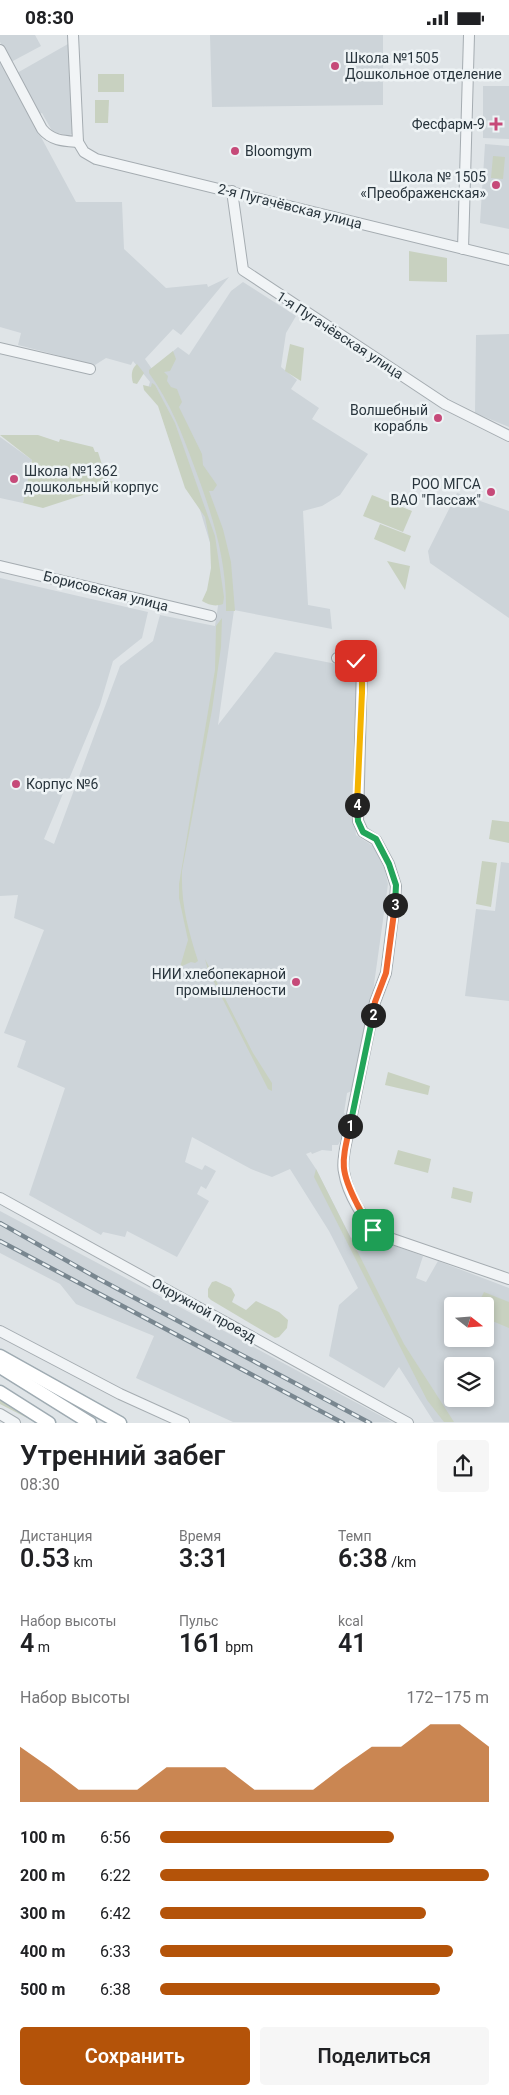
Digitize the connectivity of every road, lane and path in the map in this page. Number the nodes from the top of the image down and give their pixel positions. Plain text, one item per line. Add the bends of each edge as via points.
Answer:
1 (74, 35) edge
2 (469, 35) edge
3 (0, 50) edge
4 (78, 142) junction
5 (232, 191) junction
6 (463, 249) junction
7 (509, 260) edge
8 (0, 348) edge
9 (90, 369) dead end
10 (509, 436) edge
11 (0, 566) edge
12 (211, 616) dead end
13 (337, 658) dead end
14 (0, 1197) edge
15 (509, 1279) edge
16 (0, 1331) edge
17 (0, 1356) edge
18 (0, 1367) edge
19 (0, 1392) edge
20 (0, 1414) edge
21 (183, 1422) edge
22 (15, 1423) edge
23 (49, 1423) edge
24 (90, 1423) edge
25 (120, 1423) edge
26 (408, 1423) edge

1 - 4 street
2 - 6 street
3 - 4 street via 42,129 48,136 59,140
4 - 5 street, 2-я Пугачёвская улица via 84,152 96,159
5 - 6 street, 2-я Пугачёвская улица
5 - 10 street, 1-я Пугачёвская улица via 243,270 445,404
6 - 7 street, 2-я Пугачёвская улица
8 - 9 street
11 - 12 street, Борисовская улица
13 - 15 street via 362,665 358,821 363,832 376,839 396,885 386,973 375,1002 345,1149 343,1167 346,1183 368,1224 381,1235
14 - 26 street, Окружной проезд
16 - 21 street via 120,1394
17 - 25 main road
18 - 24 main road
19 - 23 main road
20 - 22 street

